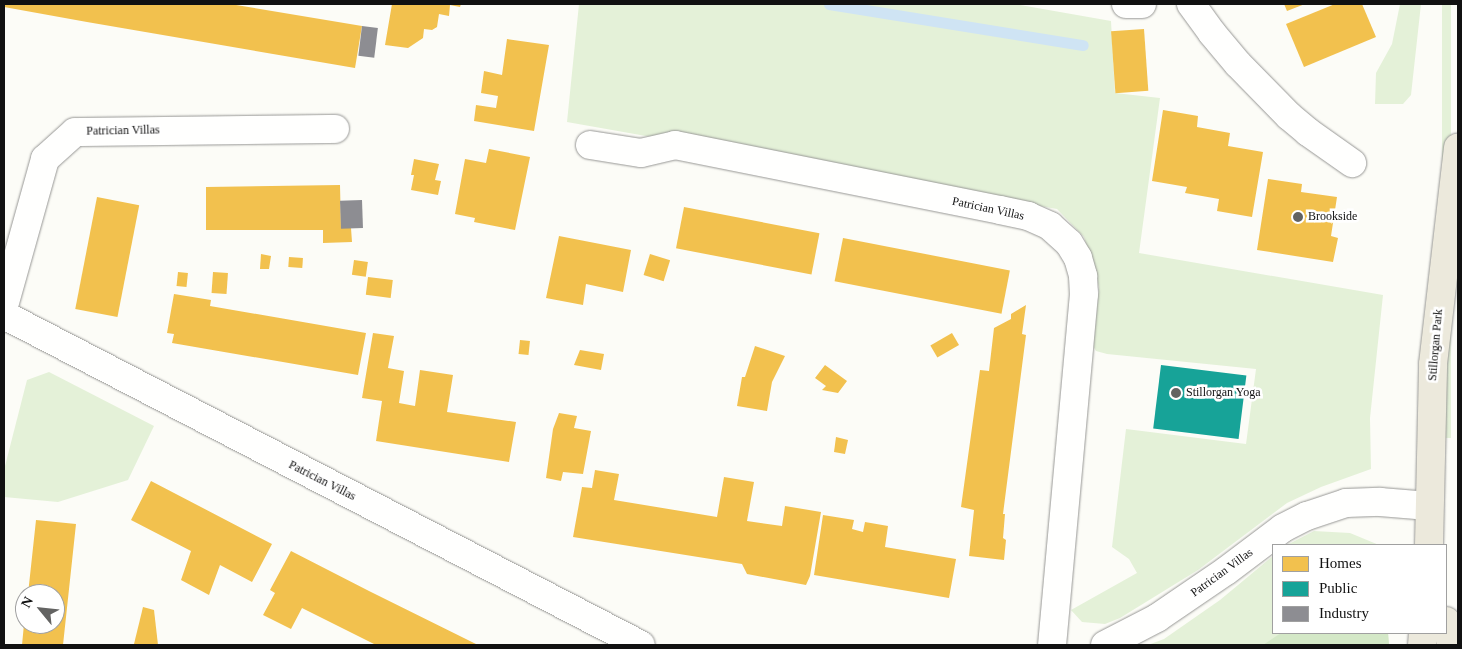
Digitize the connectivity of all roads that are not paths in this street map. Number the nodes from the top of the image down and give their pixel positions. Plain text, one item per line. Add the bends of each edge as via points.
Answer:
1 (1126, 4) edge
2 (1142, 4) edge
3 (1191, 4) edge
4 (335, 129) dead end
5 (590, 145) dead end
6 (1458, 147) edge
7 (1352, 163) dead end
8 (1450, 272) edge
9 (4, 306) edge
10 (4, 316) edge
11 (1429, 506) junction
12 (1429, 544) edge
13 (1447, 626) edge
14 (641, 645) edge
15 (1052, 645) edge
16 (1105, 645) edge
17 (1451, 645) edge

1 - 2 street
3 - 7 street via 1238,64 1289,116
4 - 9 street, Patrician Villas via 75,132 45,159
5 - 15 street, Patrician Villas via 641,153 675,145 1000,210 1028,216 1050,226 1069,243 1078,258 1084,294
6 - 8 main road, Stillorgan Park
8 - 11 main road, Stillorgan Park via 1433,364
10 - 14 street, Patrician Villas
11 - 12 main road, Stillorgan Park
11 - 16 street, Patrician Villas via 1346,503 1306,516 1283,528 1226,572 1157,618
13 - 17 main road

